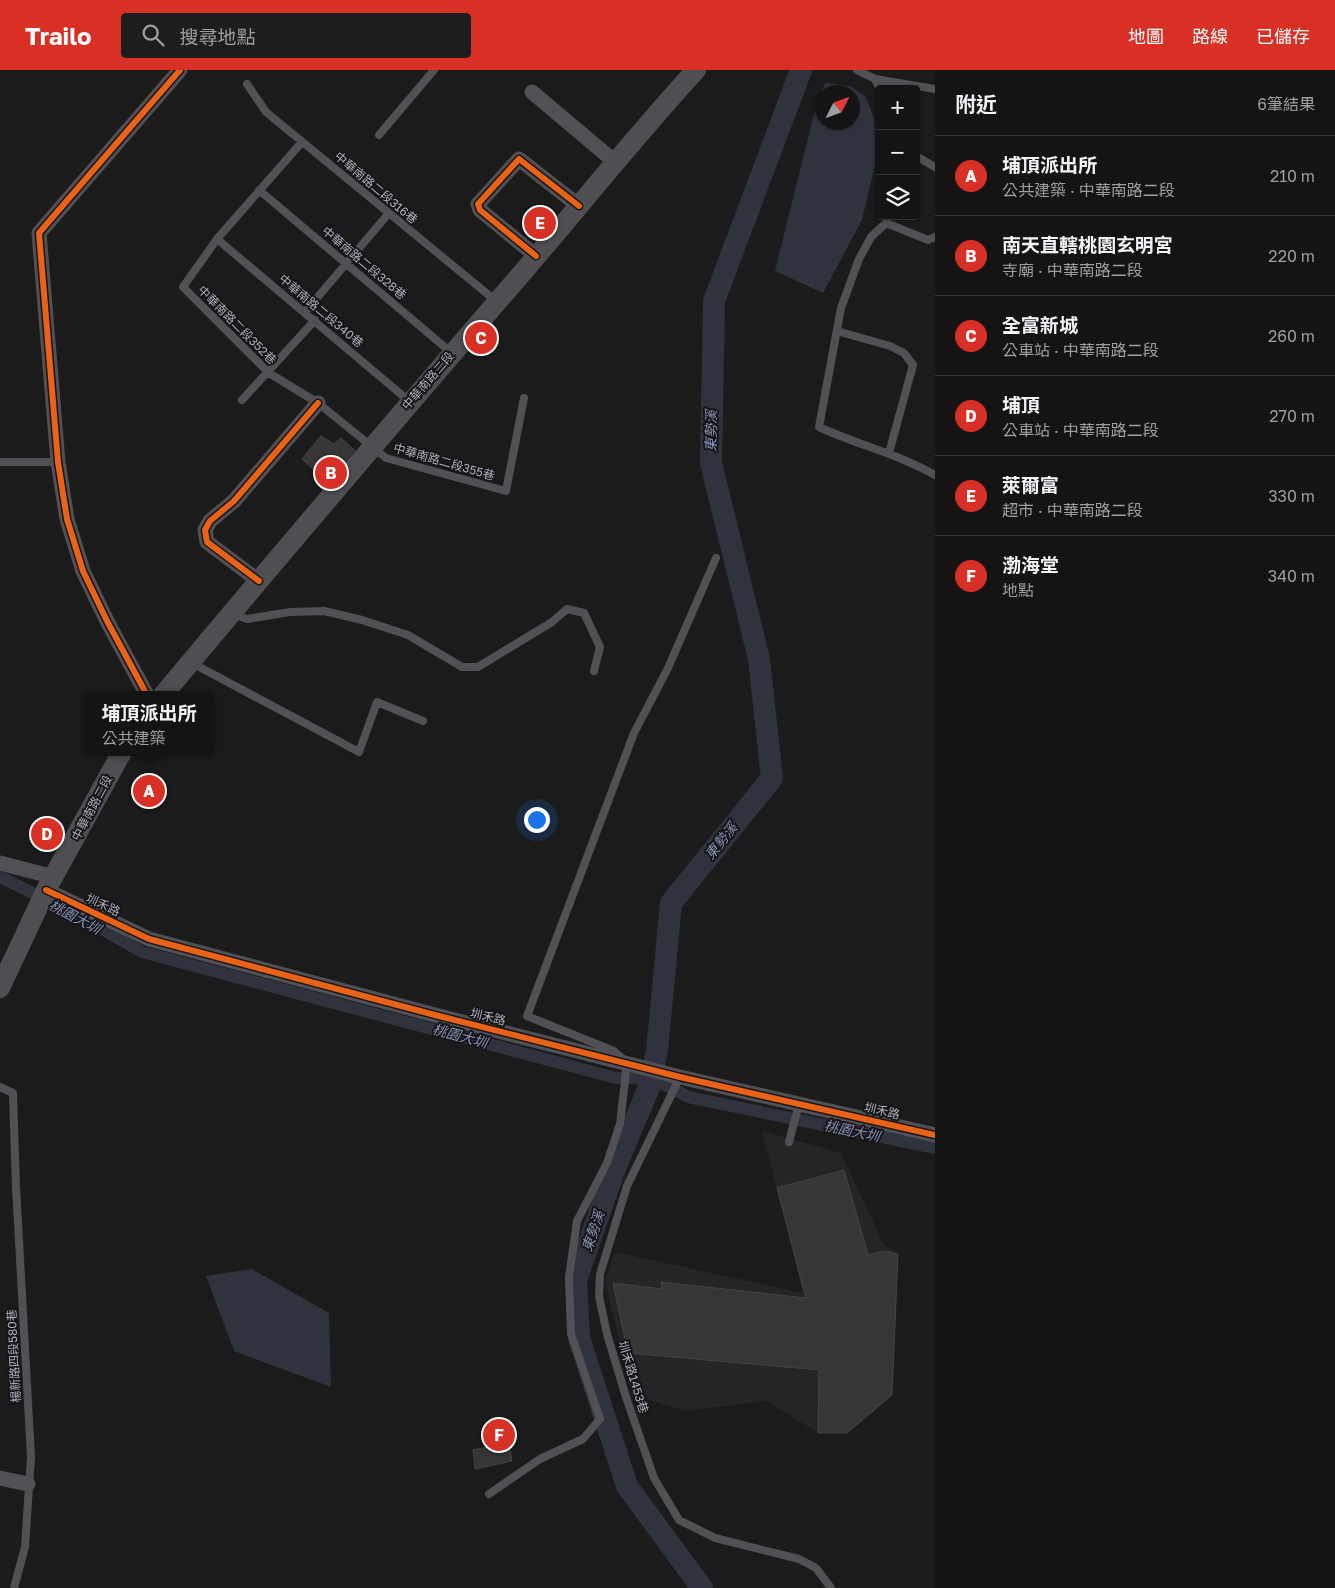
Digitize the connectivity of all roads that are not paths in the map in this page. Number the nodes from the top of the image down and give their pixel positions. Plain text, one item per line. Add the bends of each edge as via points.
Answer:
1 (180, 70) edge
2 (434, 70) edge
3 (696, 70) edge
4 (857, 70) edge
5 (875, 80) junction
6 (247, 84) dead end
7 (878, 85) edge
8 (935, 89) edge
9 (532, 92) dead end
10 (380, 134) dead end
11 (302, 142) junction
12 (920, 158) edge
13 (615, 162) junction
14 (935, 167) edge
15 (260, 190) junction
16 (579, 206) junction
17 (389, 213) junction
18 (935, 236) edge
19 (217, 239) junction
20 (536, 256) junction
21 (346, 262) junction
22 (497, 303) junction
23 (305, 312) junction
24 (314, 320) junction
25 (837, 331) junction
26 (453, 354) junction
27 (269, 373) junction
28 (524, 398) dead end
29 (242, 400) dead end
30 (409, 401) junction
31 (318, 403) junction
32 (373, 449) junction
33 (889, 453) junction
34 (0, 462) edge
35 (58, 462) junction
36 (935, 475) edge
37 (716, 558) dead end
38 (259, 581) junction
39 (231, 614) junction
40 (190, 662) junction
41 (594, 672) dead end
42 (145, 691) edge
43 (166, 691) edge
44 (423, 721) dead end
45 (120, 756) edge
46 (0, 863) edge
47 (47, 890) junction
48 (0, 988) edge
49 (629, 1066) junction
50 (676, 1078) junction
51 (0, 1087) edge
52 (799, 1104) junction
53 (935, 1135) edge
54 (788, 1142) dead end
55 (0, 1478) edge
56 (28, 1484) junction
57 (488, 1494) dead end
58 (14, 1588) edge
59 (831, 1588) edge

1 - 35 street via 39,233
2 - 10 lane
3 - 13 main road, 中華南路二段
4 - 5 lane
5 - 7 lane
5 - 8 lane
6 - 11 lane, 中華南路二段316巷 via 266,112
9 - 13 street
11 - 15 lane
11 - 17 lane, 中華南路二段316巷
12 - 14 lane
13 - 16 main road, 中華南路二段
15 - 19 lane
15 - 21 lane, 中華南路二段328巷
16 - 20 main road, 中華南路二段
16 - 20 street via 520,159 478,204 480,210
17 - 21 lane
17 - 22 lane, 中華南路二段316巷
18 - 25 lane via 928,240 886,223 871,237 841,308
19 - 23 lane, 中華南路二段340巷
19 - 27 lane, 中華南路二段352巷 via 183,287
20 - 22 main road, 中華南路二段
21 - 23 lane
21 - 26 lane, 中華南路二段328巷
22 - 26 main road, 中華南路二段
23 - 24 lane, 中華南路二段340巷
24 - 27 lane
24 - 30 lane, 中華南路二段340巷
25 - 33 lane via 819,427
25 - 33 lane via 890,346 904,353 913,364
26 - 30 main road, 中華南路二段
27 - 29 lane
27 - 31 lane, 中華南路二段352巷
28 - 32 lane, 中華南路二段355巷 via 506,491 386,458
30 - 32 main road, 中華南路二段
31 - 32 lane, 中華南路二段352巷
31 - 38 street via 205,530 208,542
32 - 38 main road, 中華南路二段
33 - 36 lane
34 - 35 lane
35 - 42 street via 67,519 83,570
37 - 49 lane via 668,668 634,734 527,1016 614,1051
38 - 39 main road, 中華南路二段
39 - 40 main road, 中華南路二段
39 - 41 lane via 246,619 324,611 408,635 462,667 478,667 552,622 566,609 584,613 600,647
40 - 43 main road, 中華南路二段
40 - 44 lane via 359,752 377,702
45 - 47 main road, 中華南路二段
46 - 47 street, 圳禾路
47 - 48 main road, 中華南路二段
47 - 49 street, 圳禾路 via 149,939
49 - 50 street, 圳禾路
49 - 57 lane via 615,1140 607,1163 577,1221 569,1277 571,1334 600,1419 583,1439 540,1459
50 - 52 street, 圳禾路
50 - 59 lane, 圳禾路1453巷 via 671,1096 627,1186 600,1274 601,1305 626,1397 654,1478 679,1520 715,1538 799,1559 816,1568
51 - 56 lane, 楊新路四段580巷 via 13,1092 31,1457
52 - 53 street, 圳禾路
52 - 54 lane
55 - 56 street
56 - 58 lane via 25,1547

